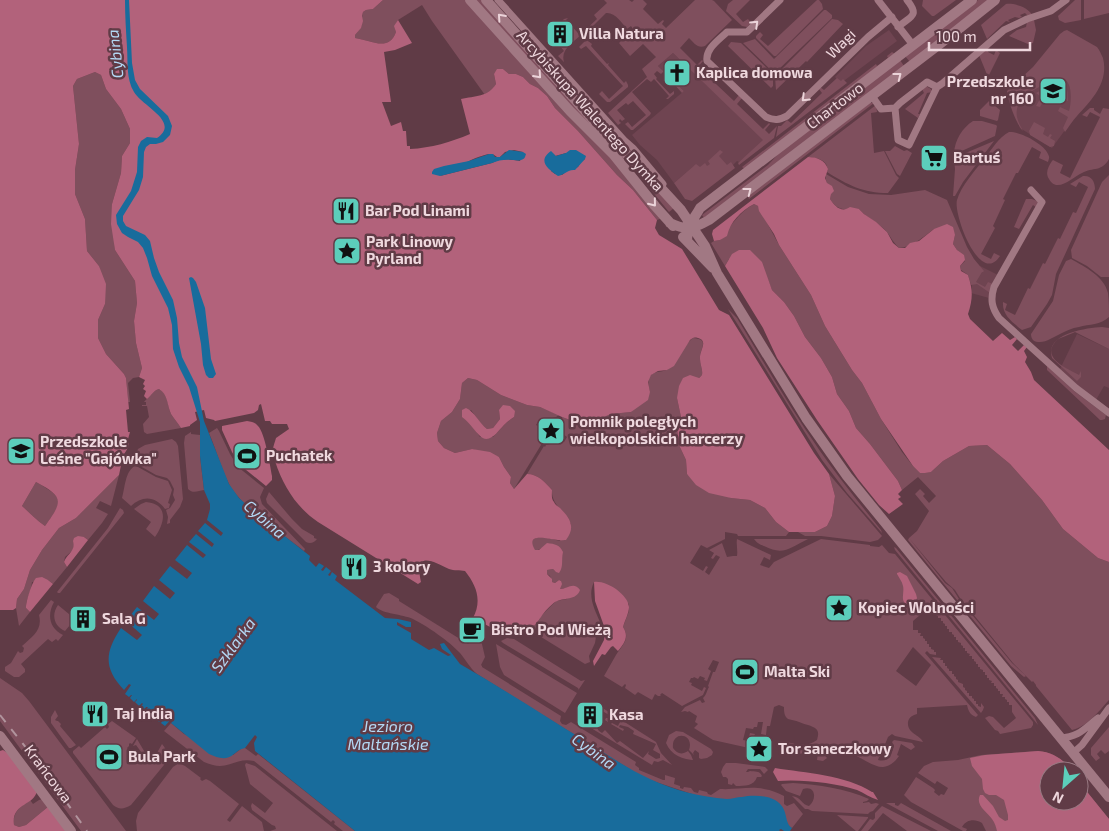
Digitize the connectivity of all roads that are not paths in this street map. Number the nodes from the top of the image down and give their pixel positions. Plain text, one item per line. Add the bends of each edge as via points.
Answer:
1 (470, 0) edge
2 (486, 0) edge
3 (498, 0) edge
4 (780, 0) edge
5 (878, 0) edge
6 (907, 0) edge
7 (972, 0) edge
8 (995, 0) edge
9 (1066, 0) edge
10 (892, 17) junction
11 (898, 27) junction
12 (913, 45) junction
13 (937, 87) junction
14 (872, 96) junction
15 (896, 108) junction
16 (1031, 190) dead end
17 (668, 195) junction
18 (700, 208) junction
19 (681, 210) junction
20 (709, 220) junction
21 (670, 223) junction
22 (691, 226) junction
23 (687, 241) junction
24 (707, 250) junction
25 (717, 273) junction
26 (1109, 413) edge
27 (1107, 711) edge
28 (0, 736) edge
29 (1060, 738) junction
30 (1073, 753) junction
31 (1109, 797) edge
32 (71, 831) edge

1 -> 21 street, Arcybiskupa Walentego Dymka via 614,155
17 -> 2 street, Arcybiskupa Walentego Dymka via 608,136
3 - 17 street via 633,148
10 -> 4 street, Wagi via 787,116 773,120 707,61 706,56 727,32 747,32
5 - 10 street
6 - 11 street via 913,7 913,15
7 - 12 street, Chartowo
14 -> 8 street, Chartowo
9 - 13 street via 1051,11 1006,29
10 - 11 street
11 - 12 street
12 - 18 street, Chartowo
13 - 15 street via 927,82
13 - 15 street via 909,145 898,140
14 - 15 street via 882,109
20 -> 14 street, Chartowo
16 - 26 street via 1042,202 994,287 992,304 999,318 1076,388
17 - 19 street, Arcybiskupa Walentego Dymka
18 - 19 street
18 - 22 street, Chartowo
19 - 22 street, Arcybiskupa Walentego Dymka
20 - 22 street, Chartowo
20 - 24 street via 704,233
21 - 22 street
21 - 23 street, Arcybiskupa Walentego Dymka
22 - 23 street, Chartowo
22 - 24 street, Arcybiskupa Walentego Dymka
23 - 25 street, Arcybiskupa Walentego Dymka
24 - 25 street
25 - 29 street via 806,418 847,476
27 - 29 street via 1078,734
27 - 30 street
28 - 32 street, Krańcowa
29 - 30 street
30 - 31 street

